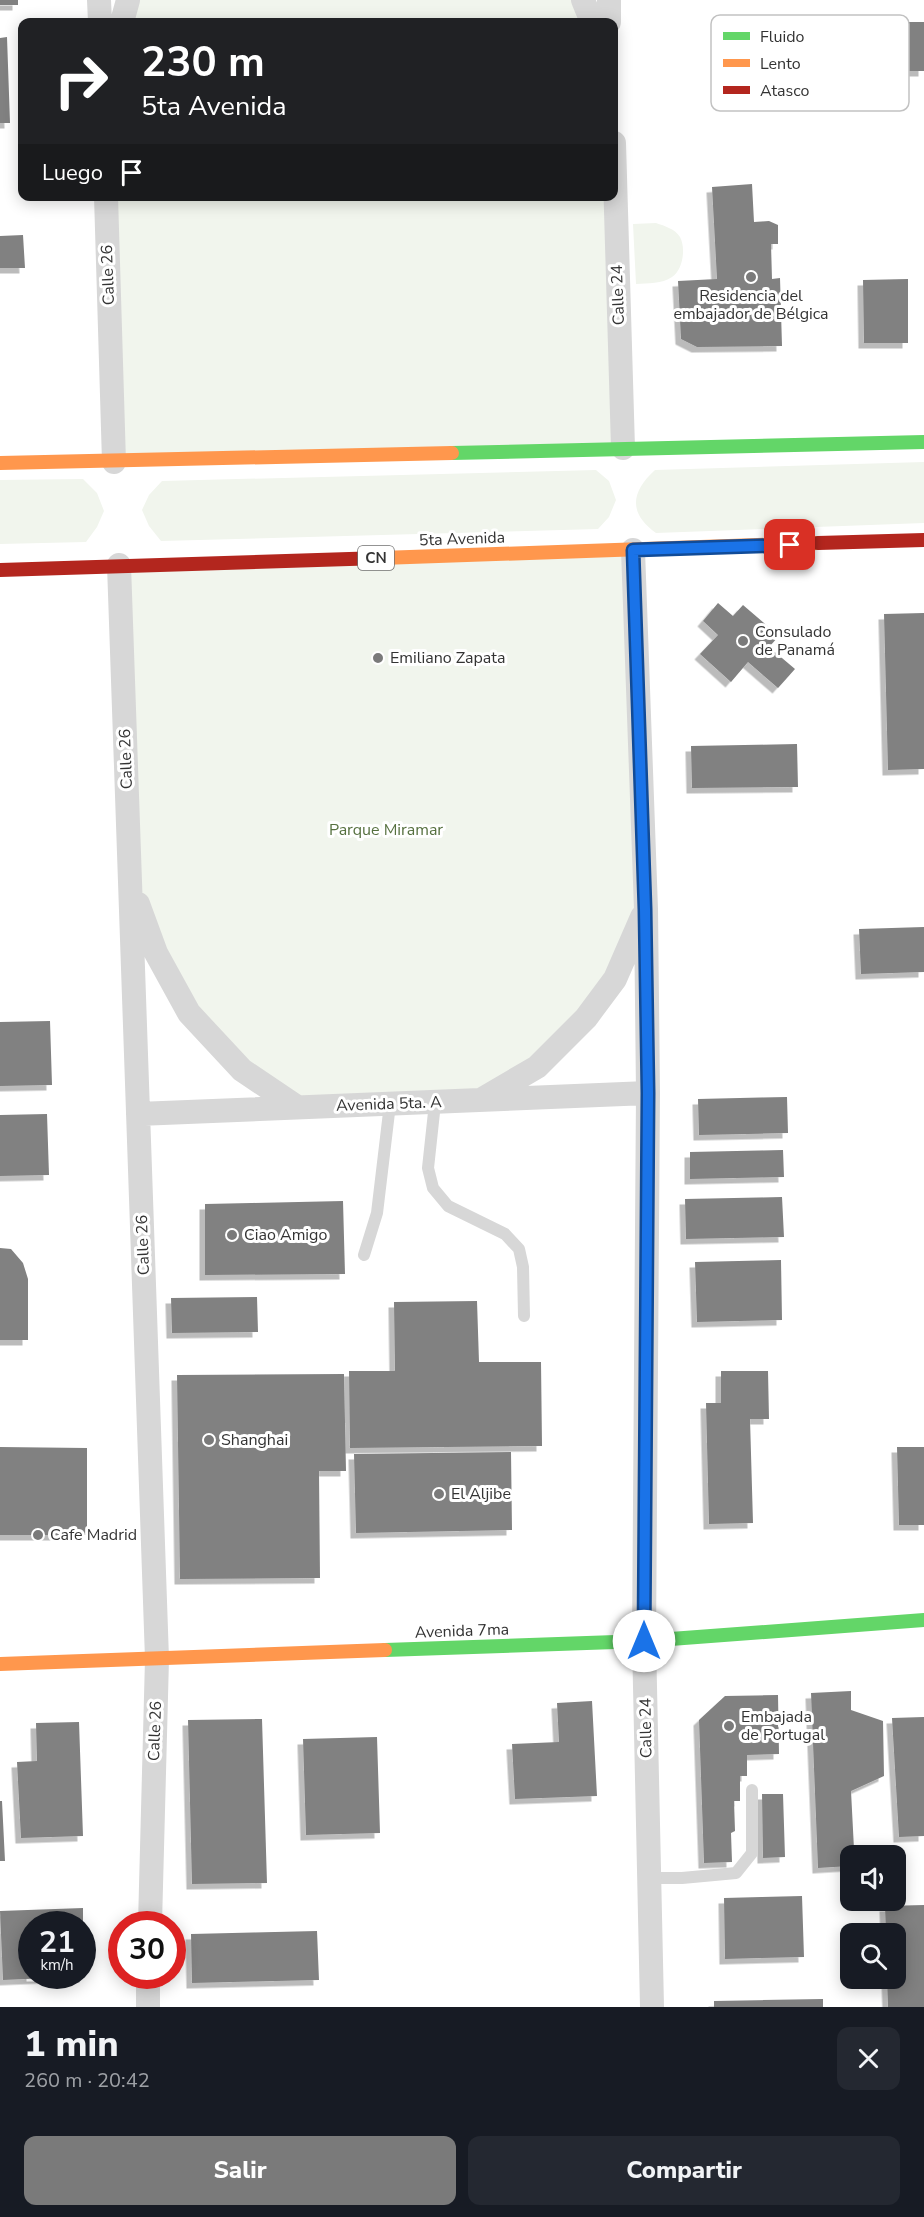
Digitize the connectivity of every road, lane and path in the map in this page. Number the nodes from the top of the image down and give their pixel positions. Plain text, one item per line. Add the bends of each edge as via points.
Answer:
1 (99, 0) edge
2 (128, 0) edge
3 (583, 0) edge
4 (609, 0) edge
5 (100, 18) edge
6 (123, 18) edge
7 (590, 18) edge
8 (609, 18) edge
9 (106, 201) edge
10 (616, 201) edge
11 (924, 442) edge
12 (623, 448) junction
13 (114, 462) junction
14 (0, 463) edge
15 (924, 540) edge
16 (633, 550) junction
17 (119, 565) junction
18 (0, 570) edge
19 (130, 885) junction
20 (645, 909) junction
21 (648, 1093) junction
22 (482, 1100) junction
23 (435, 1102) junction
24 (390, 1104) junction
25 (297, 1107) junction
26 (138, 1114) junction
27 (364, 1255) dead end
28 (524, 1316) dead end
29 (924, 1620) edge
30 (644, 1641) junction
31 (157, 1659) junction
32 (0, 1664) edge
33 (752, 1790) dead end
34 (649, 1878) junction
35 (150, 1911) edge
36 (148, 1989) edge
37 (148, 2007) edge
38 (652, 2007) edge

1 - 5 street
2 - 6 street
3 - 7 street
4 - 8 street
9 - 13 street, Calle 26
10 - 12 street, Calle 24
11 - 12 main road
12 - 13 main road
13 - 14 main road
15 - 16 main road, 5ta Avenida / CN
16 - 17 main road, 5ta Avenida / CN
16 - 20 street, Calle 24
17 - 18 main road, 5ta Avenida / CN
17 - 19 street, Calle 26
19 - 25 street via 156,953 189,1013 242,1070
19 - 26 street, Calle 26
20 - 21 street, Calle 24
20 - 22 street, Avenida 5ta. A via 615,979 586,1018 537,1067
21 - 22 street, Avenida 5ta. A
21 - 30 street, Calle 24
22 - 23 street, Avenida 5ta. A
23 - 24 street, Avenida 5ta. A
23 - 28 lane via 428,1168 433,1188 448,1206 505,1234 519,1249
24 - 25 street, Avenida 5ta. A
24 - 27 lane via 377,1213
25 - 26 street, Avenida 5ta. A
26 - 31 street, Calle 26
29 - 30 main road, Avenida 7ma
30 - 31 main road, Avenida 7ma
30 - 34 street, Calle 24
31 - 32 main road, Avenida 7ma
31 - 35 street, Calle 26
33 - 34 lane via 752,1853 736,1873
34 - 38 street, Calle 24
36 - 37 street

